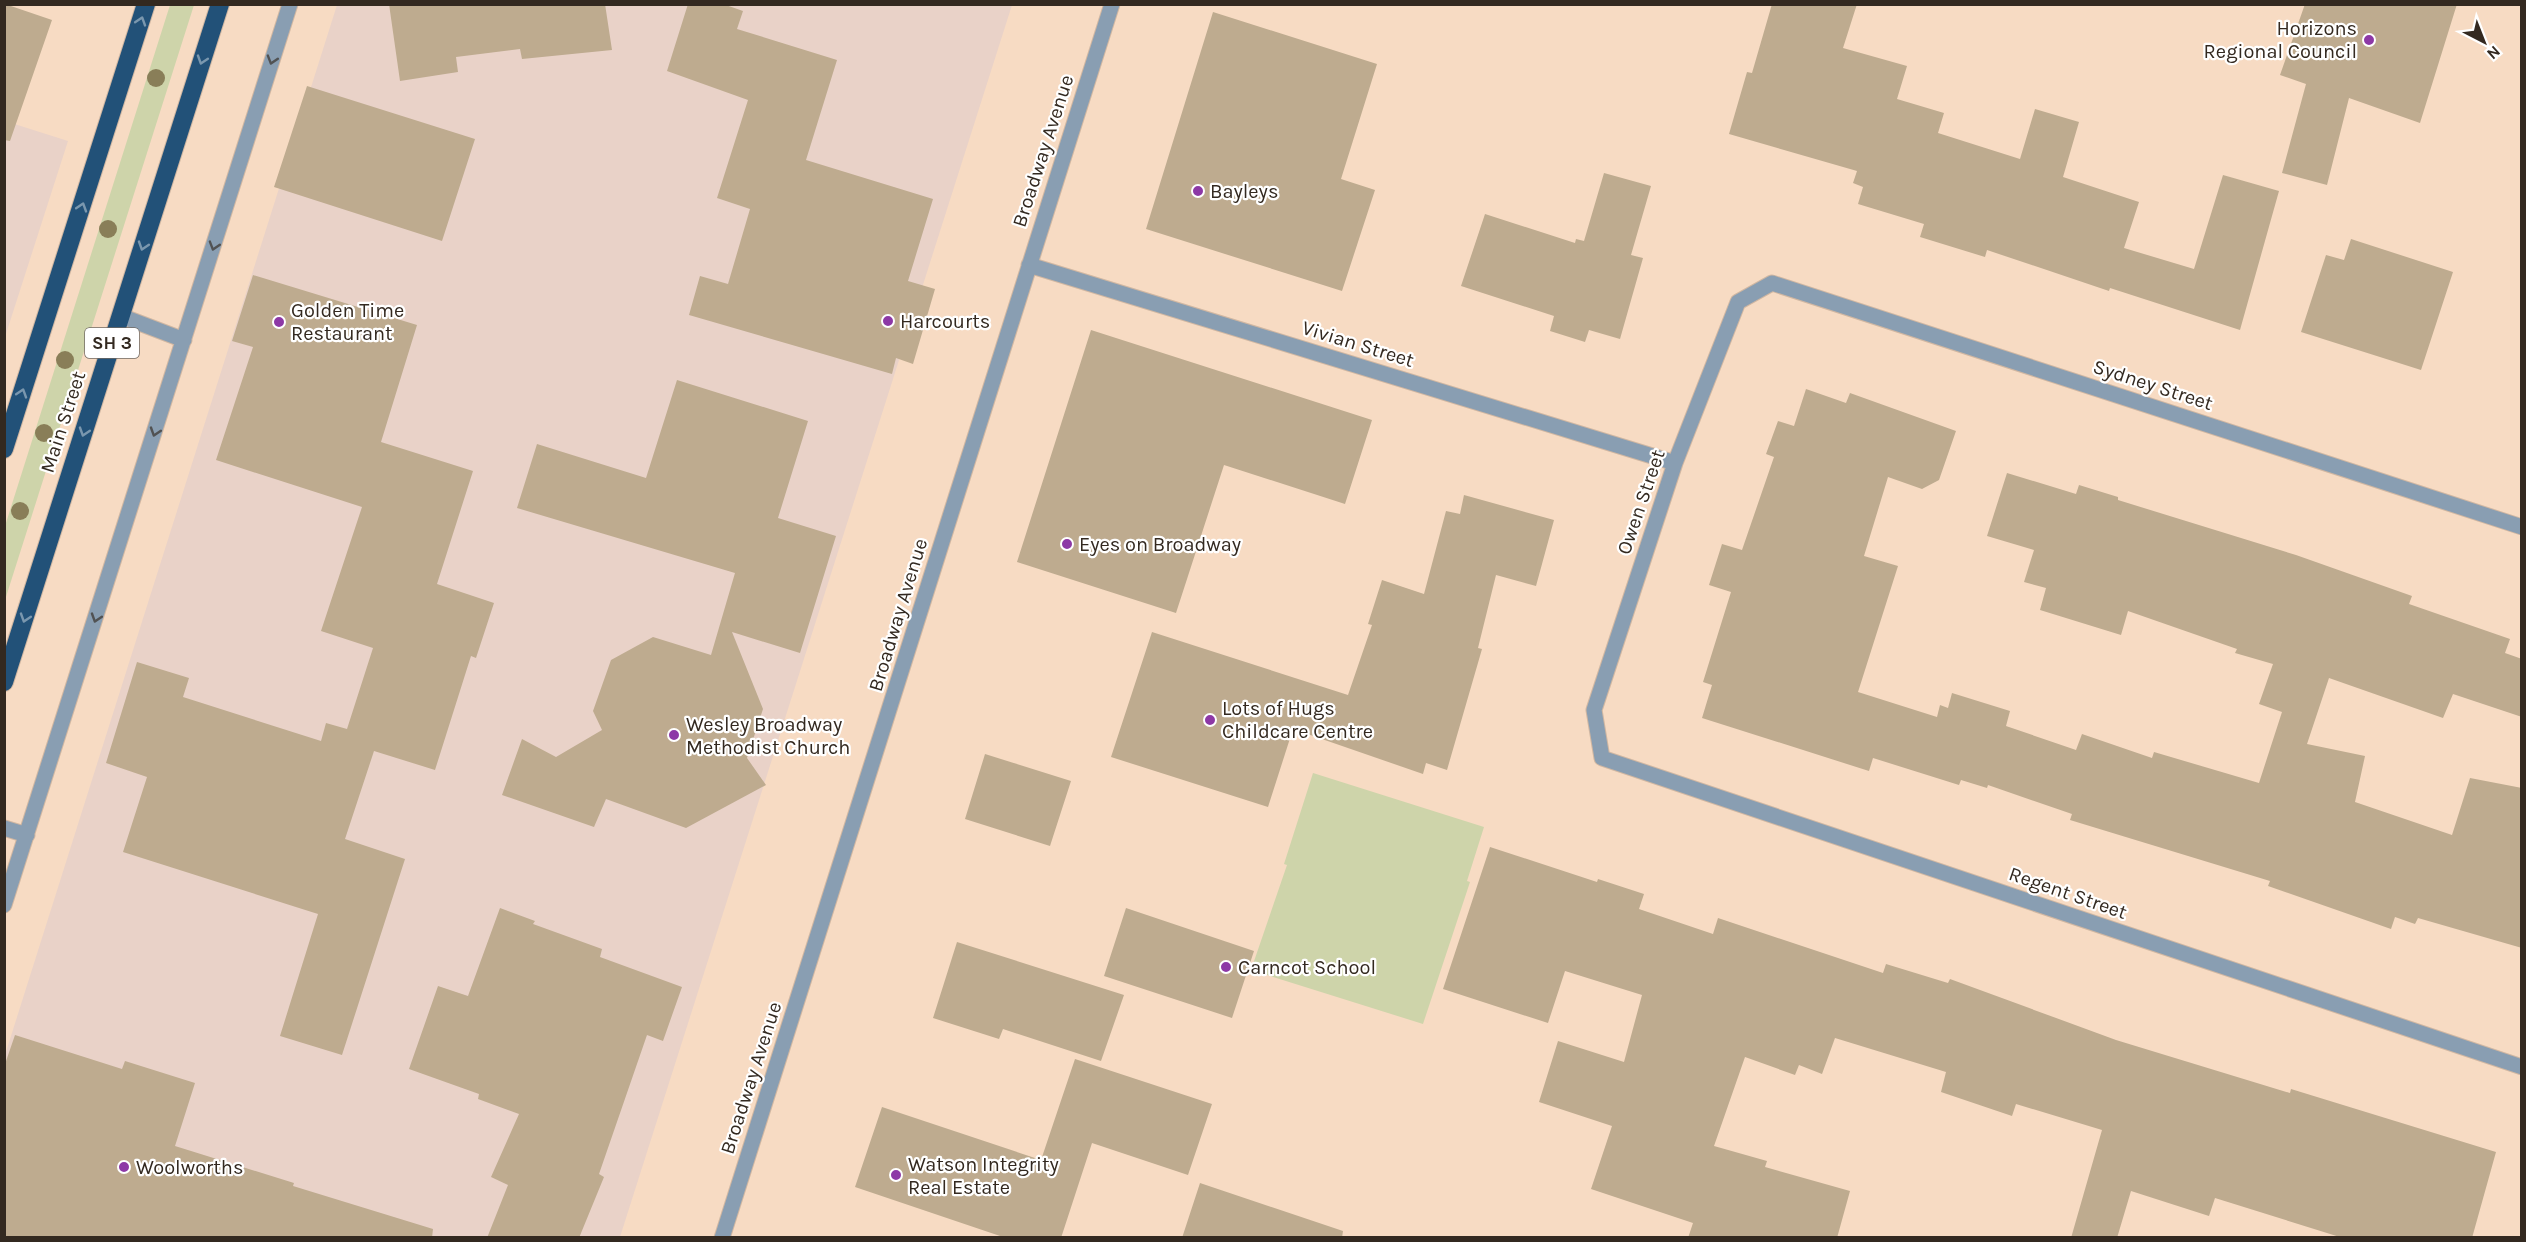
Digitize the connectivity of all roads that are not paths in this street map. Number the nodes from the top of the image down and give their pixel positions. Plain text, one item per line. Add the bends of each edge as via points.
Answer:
1 (146, 4) edge
2 (220, 4) edge
3 (290, 4) edge
4 (1112, 4) edge
5 (1029, 265) junction
6 (1772, 283) joint
7 (121, 316) junction
8 (184, 340) junction
9 (4, 449) edge
10 (1675, 463) junction
11 (2522, 527) edge
12 (4, 681) edge
13 (1602, 758) joint
14 (4, 828) edge
15 (27, 835) junction
16 (4, 904) edge
17 (2522, 1067) edge
18 (722, 1238) edge

9 -> 1 highway
2 -> 7 highway, Main Street / SH 3
3 -> 8 street
4 - 5 street, Broadway Avenue
5 - 10 street, Vivian Street
5 - 18 street, Broadway Avenue
6 - 10 street, Owen Street via 1738,302
6 - 11 street, Sydney Street
7 - 8 street
7 -> 12 highway, Main Street / SH 3
8 -> 15 street
10 - 13 street, Owen Street via 1594,710
13 - 17 street, Regent Street
14 - 15 street
15 - 16 street

